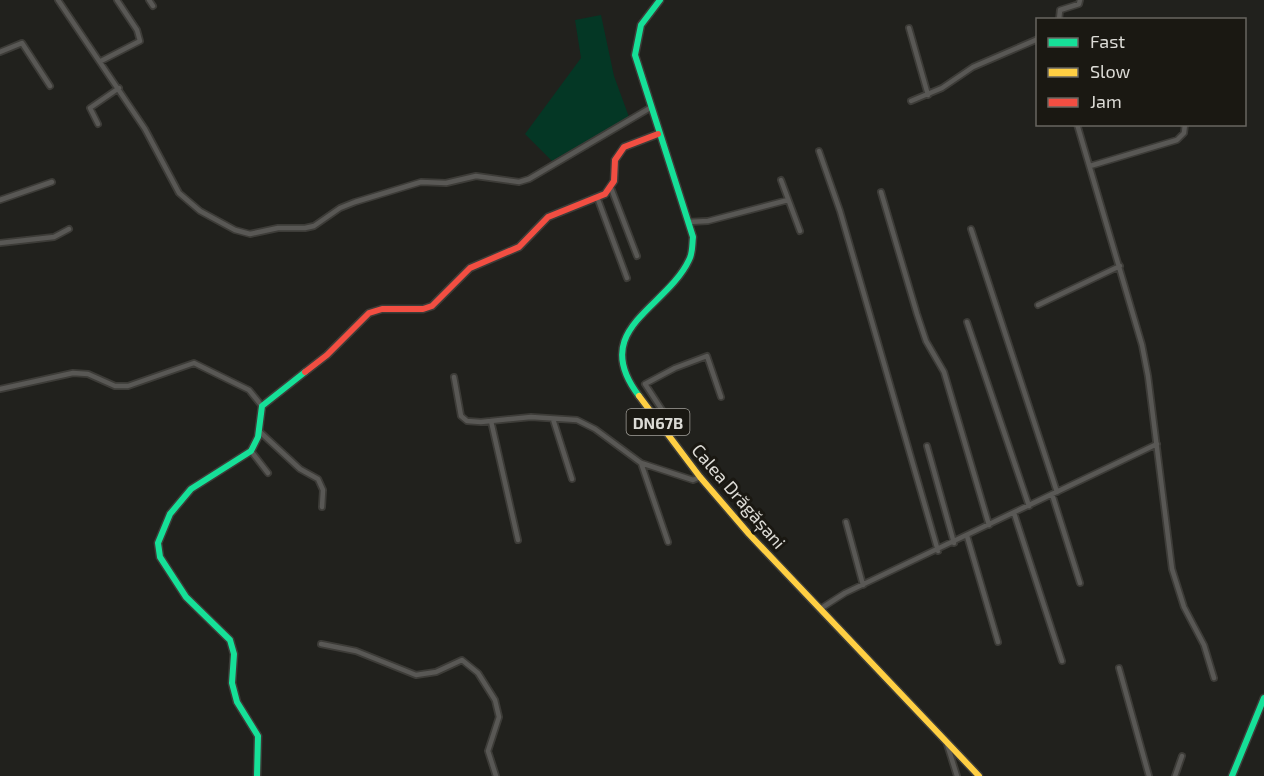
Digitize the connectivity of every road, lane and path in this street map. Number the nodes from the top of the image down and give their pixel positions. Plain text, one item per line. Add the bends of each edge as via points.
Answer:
1 (58, 0) edge
2 (117, 0) edge
3 (149, 0) edge
4 (660, 0) edge
5 (1080, 0) edge
6 (153, 6) dead end
7 (1059, 18) edge
8 (909, 28) dead end
9 (1036, 40) edge
10 (0, 52) edge
11 (101, 61) junction
12 (50, 86) dead end
13 (119, 88) junction
14 (928, 95) junction
15 (910, 101) dead end
16 (650, 108) junction
17 (98, 124) dead end
18 (1078, 126) edge
19 (1185, 126) edge
20 (658, 134) junction
21 (819, 151) dead end
22 (1090, 166) junction
23 (781, 180) dead end
24 (52, 182) dead end
25 (611, 188) junction
26 (881, 192) dead end
27 (597, 197) junction
28 (789, 200) junction
29 (0, 201) edge
30 (688, 222) junction
31 (69, 229) dead end
32 (971, 229) dead end
33 (800, 231) dead end
34 (0, 243) edge
35 (637, 256) dead end
36 (1120, 266) junction
37 (627, 278) dead end
38 (1038, 305) dead end
39 (967, 322) dead end
40 (454, 377) dead end
41 (0, 389) edge
42 (721, 397) dead end
43 (262, 406) junction
44 (553, 419) junction
45 (491, 421) junction
46 (659, 424) junction
47 (258, 431) junction
48 (1157, 444) junction
49 (927, 446) dead end
50 (251, 451) junction
51 (641, 463) junction
52 (268, 473) dead end
53 (700, 477) junction
54 (572, 479) dead end
55 (1055, 493) junction
56 (1029, 506) junction
57 (322, 507) dead end
58 (1014, 513) junction
59 (846, 522) dead end
60 (989, 525) junction
61 (967, 536) junction
62 (519, 540) dead end
63 (668, 542) dead end
64 (954, 543) junction
65 (938, 551) junction
66 (1080, 583) dead end
67 (863, 585) junction
68 (820, 609) junction
69 (998, 642) dead end
70 (321, 644) dead end
71 (1062, 661) dead end
72 (1119, 668) dead end
73 (1214, 678) dead end
74 (1264, 698) edge
75 (946, 742) junction
76 (1182, 756) dead end
77 (257, 776) edge
78 (496, 776) edge
79 (957, 776) edge
80 (979, 776) edge
81 (1149, 776) edge
82 (1175, 776) edge
83 (1232, 776) edge

1 - 11 street
2 - 11 street via 140,41
3 - 6 street
4 - 16 street, Calea Drăgășani / DN67B via 642,20 635,47
5 - 7 street via 1079,4 1060,10
8 - 14 street
9 - 14 street via 973,67
10 - 12 street via 22,43
11 - 13 street
13 - 16 street via 179,193 217,221 250,234 314,226 347,205 410,184 446,183 469,176 519,182 529,179
13 - 17 street via 90,108
14 - 15 street
16 - 20 street, Calea Drăgășani / DN67B
18 - 22 street
19 - 22 street via 1177,140
20 - 25 street via 624,147 615,160
20 - 30 street, Calea Drăgășani / DN67B
21 - 65 street via 840,211
22 - 36 street
23 - 28 street
24 - 29 street
25 - 27 street
25 - 35 street
26 - 60 street via 926,341 944,372
27 - 37 street
27 - 43 street via 556,212 519,247 477,264 432,306 369,313 327,355
28 - 30 street via 708,221
28 - 33 street
30 - 46 street, Calea Drăgășani / DN67B via 694,246 691,260 631,325 620,357 631,386
31 - 34 street via 54,237
32 - 55 street
36 - 38 street
36 - 48 street via 1146,366
39 - 56 street
40 - 45 street via 461,416 467,421
41 - 43 street via 73,373 128,386 194,363 249,390
42 - 46 street via 707,356 675,368 645,384 666,416
43 - 47 street
44 - 45 street via 514,417
44 - 51 street via 586,423
44 - 54 street
45 - 62 street
46 - 53 street, Calea Drăgășani / DN67B
47 - 50 street
47 - 57 street via 300,470 318,479 323,490
48 - 55 street
48 - 73 street via 1174,577
49 - 64 street
50 - 52 street
50 - 77 street via 191,489 170,514 158,543 160,557 186,597 234,648 231,674 237,702 258,736
51 - 53 street via 693,480
51 - 63 street
53 - 68 street, Calea Drăgășani / DN67B
55 - 56 street
55 - 66 street
56 - 58 street
58 - 60 street
58 - 71 street
59 - 67 street
60 - 61 street
61 - 64 street
61 - 69 street
64 - 65 street
65 - 67 street
67 - 68 street
68 - 75 street, Calea Drăgășani / DN67B
70 - 78 street via 356,651 416,675 436,672 462,660 470,663 495,700 499,717 488,751
72 - 81 street
74 - 83 street
75 - 79 street
75 - 80 street, Calea Drăgășani / DN67B
76 - 82 street

